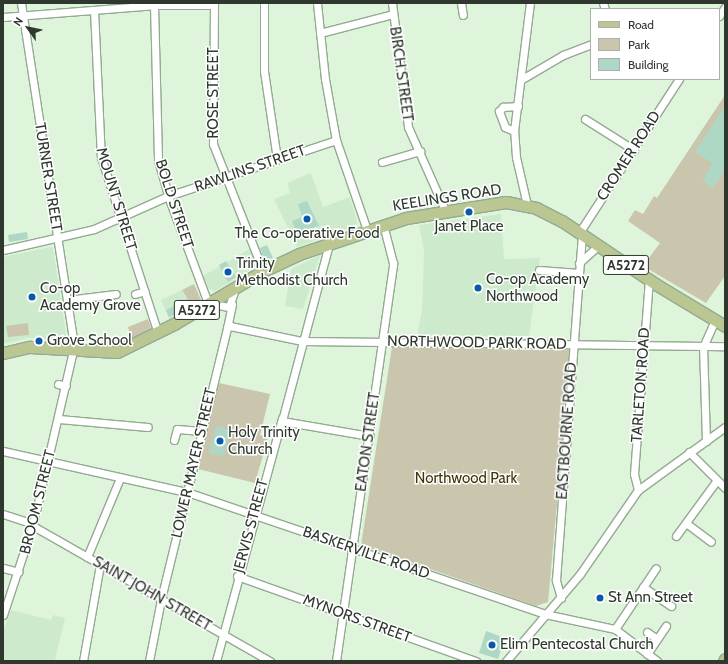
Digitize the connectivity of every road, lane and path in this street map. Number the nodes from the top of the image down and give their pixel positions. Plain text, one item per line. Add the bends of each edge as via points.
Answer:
1 (21, 3) edge
2 (264, 3) edge
3 (317, 3) edge
4 (392, 3) edge
5 (461, 3) edge
6 (530, 3) edge
7 (214, 4) edge
8 (154, 5) junction
9 (94, 10) junction
10 (393, 14) junction
11 (23, 15) junction
12 (463, 15) dead end
13 (3, 17) edge
14 (320, 33) junction
15 (590, 44) edge
16 (522, 79) junction
17 (678, 80) edge
18 (518, 106) junction
19 (585, 119) dead end
20 (514, 131) junction
21 (336, 140) junction
22 (634, 150) junction
23 (420, 151) junction
24 (277, 159) junction
25 (382, 162) dead end
26 (227, 177) junction
27 (168, 196) junction
28 (527, 205) junction
29 (445, 210) junction
30 (120, 218) junction
31 (383, 224) junction
32 (367, 230) junction
33 (580, 234) junction
34 (57, 239) junction
35 (330, 244) junction
36 (598, 246) junction
37 (3, 247) edge
38 (3, 250) edge
39 (582, 255) junction
40 (315, 263) dead end
41 (324, 265) junction
42 (539, 270) dead end
43 (263, 271) junction
44 (579, 273) junction
45 (649, 280) junction
46 (236, 286) junction
47 (116, 294) dead end
48 (135, 294) dead end
49 (146, 295) junction
50 (67, 300) junction
51 (208, 303) junction
52 (232, 305) junction
53 (715, 320) junction
54 (725, 326) edge
55 (228, 327) junction
56 (158, 333) junction
57 (302, 341) junction
58 (383, 342) junction
59 (573, 344) junction
60 (725, 346) edge
61 (643, 347) junction
62 (703, 347) junction
63 (74, 351) junction
64 (3, 353) edge
65 (58, 384) dead end
66 (66, 386) junction
67 (59, 419) junction
68 (282, 420) junction
69 (148, 427) dead end
70 (725, 427) edge
71 (201, 432) junction
72 (370, 436) junction
73 (174, 440) dead end
74 (706, 441) junction
75 (3, 452) edge
76 (689, 452) junction
77 (48, 462) junction
78 (120, 478) junction
79 (717, 480) junction
80 (725, 488) edge
81 (638, 490) junction
82 (187, 492) junction
83 (3, 514) edge
84 (254, 514) junction
85 (686, 523) junction
86 (33, 525) junction
87 (676, 536) dead end
88 (711, 542) dead end
89 (353, 549) junction
90 (87, 556) junction
91 (100, 565) junction
92 (3, 568) edge
93 (656, 568) dead end
94 (19, 572) junction
95 (237, 576) junction
96 (644, 587) junction
97 (561, 598) junction
98 (161, 599) junction
99 (671, 606) dead end
100 (343, 612) junction
101 (545, 614) junction
102 (3, 615) edge
103 (666, 626) dead end
104 (616, 629) junction
105 (647, 632) dead end
106 (222, 634) junction
107 (657, 639) junction
108 (647, 654) junction
109 (83, 661) edge
110 (149, 661) edge
111 (216, 661) edge
112 (270, 661) edge
113 (336, 661) edge
114 (476, 661) edge
115 (506, 661) edge
116 (657, 661) edge

1 - 11 street, TURNER STREET
2 - 24 street via 264,71
3 - 14 street
4 - 10 street, BIRCH STREET
5 - 12 street
6 - 16 street
7 - 8 street
7 - 26 street, ROSE STREET via 213,144
8 - 9 street
8 - 27 street, BOLD STREET via 158,160
9 - 11 street
9 - 30 street, MOUNT STREET via 99,148
10 - 14 street
10 - 23 street, BIRCH STREET via 408,127
11 - 13 street
11 - 34 street, TURNER STREET
14 - 21 street
15 - 16 street via 563,55
16 - 18 street
17 - 22 street, CROMER ROAD
18 - 20 street
18 - 20 street via 503,107 499,111 505,127
19 - 22 street
20 - 28 street via 516,157
21 - 24 street, RAWLINS STREET
21 - 32 street
22 - 33 street, CROMER ROAD
23 - 25 street
23 - 29 street, BIRCH STREET
24 - 26 street, RAWLINS STREET
26 - 27 street, RAWLINS STREET
26 - 43 street, ROSE STREET
27 - 30 street, RAWLINS STREET
27 - 51 street, BOLD STREET
28 - 29 main road, KEELINGS ROAD / A5272 via 506,202
28 - 33 main road, KEELINGS ROAD / A5272
29 - 31 main road, KEELINGS ROAD / A5272
30 - 34 street, RAWLINS STREET via 115,222
30 - 49 street, MOUNT STREET
31 - 32 main road, KEELINGS ROAD / A5272
31 - 58 street, EATON STREET via 393,263
32 - 35 main road, KEELINGS ROAD / A5272
33 - 36 main road, KEELINGS ROAD / A5272
33 - 39 street, EASTBOURNE ROAD
34 - 38 street, RAWLINS STREET
34 - 50 street, TURNER STREET
35 - 41 street, JERVIS STREET
35 - 43 main road, KEELINGS ROAD / A5272
36 - 39 street
36 - 45 main road, KEELINGS ROAD / A5272
37 - 38 street
39 - 44 street, EASTBOURNE ROAD
40 - 41 street
41 - 57 street, JERVIS STREET
42 - 44 street
43 - 46 main road, KEELINGS ROAD / A5272
44 - 59 street, EASTBOURNE ROAD
45 - 53 main road, KEELINGS ROAD / A5272
45 - 61 street, TARLETON ROAD
46 - 51 main road, KEELINGS ROAD / A5272
46 - 52 street
47 - 50 street
48 - 49 street
49 - 56 street, MOUNT STREET
50 - 63 street, TURNER STREET
51 - 52 street via 225,308
51 - 56 main road, KEELINGS ROAD / A5272
52 - 55 street, LOWER MAYER STREET
53 - 54 main road, KEELINGS ROAD / A5272
53 - 62 street
55 - 57 street, NORTHWOOD PARK ROAD
55 - 71 street, LOWER MAYER STREET
56 - 63 main road, KEELINGS ROAD / A5272 via 117,352
57 - 58 street, NORTHWOOD PARK ROAD
57 - 68 street, JERVIS STREET
58 - 59 street, NORTHWOOD PARK ROAD
58 - 72 street, EATON STREET
59 - 61 street, NORTHWOOD PARK ROAD
59 - 97 street, EASTBOURNE ROAD via 556,580
60 - 62 street, NORTHWOOD PARK ROAD
61 - 62 street, NORTHWOOD PARK ROAD
61 - 81 street, TARLETON ROAD via 634,474
62 - 74 street
63 - 64 main road, KEELINGS ROAD / A5272 via 30,347
63 - 66 street, BROOM STREET
65 - 66 street
66 - 67 street, BROOM STREET
67 - 69 street
67 - 77 street, BROOM STREET
68 - 72 street
68 - 84 street, JERVIS STREET
70 - 74 street
71 - 73 street via 177,429
71 - 82 street, LOWER MAYER STREET
72 - 89 street, EATON STREET
74 - 76 street
75 - 77 street, BASKERVILLE ROAD
76 - 79 street
76 - 81 street
77 - 78 street, BASKERVILLE ROAD
77 - 86 street, BROOM STREET
78 - 82 street, BASKERVILLE ROAD
78 - 90 street
79 - 80 street
79 - 85 street
81 - 97 street
82 - 84 street, BASKERVILLE ROAD
82 - 98 street, LOWER MAYER STREET
83 - 86 street, SAINT JOHN STREET
84 - 89 street, BASKERVILLE ROAD
84 - 95 street, JERVIS STREET
85 - 87 street
85 - 88 street
86 - 90 street, SAINT JOHN STREET
86 - 94 street, BROOM STREET
89 - 100 street, EATON STREET
89 - 101 street, BASKERVILLE ROAD
90 - 91 street, SAINT JOHN STREET
91 - 98 street, SAINT JOHN STREET
91 - 109 street
92 - 94 street
93 - 96 street
94 - 102 street, BROOM STREET
95 - 100 street, MYNORS STREET
95 - 106 street, JERVIS STREET
96 - 99 street
96 - 104 street
97 - 101 street
98 - 106 street, SAINT JOHN STREET
98 - 110 street, LOWER MAYER STREET
100 - 113 street, EATON STREET
100 - 114 street, MYNORS STREET
101 - 104 street, BASKERVILLE ROAD
101 - 115 street
103 - 107 street
104 - 108 street
105 - 107 street
106 - 111 street, JERVIS STREET
106 - 112 street, SAINT JOHN STREET
107 - 108 street
108 - 116 street

